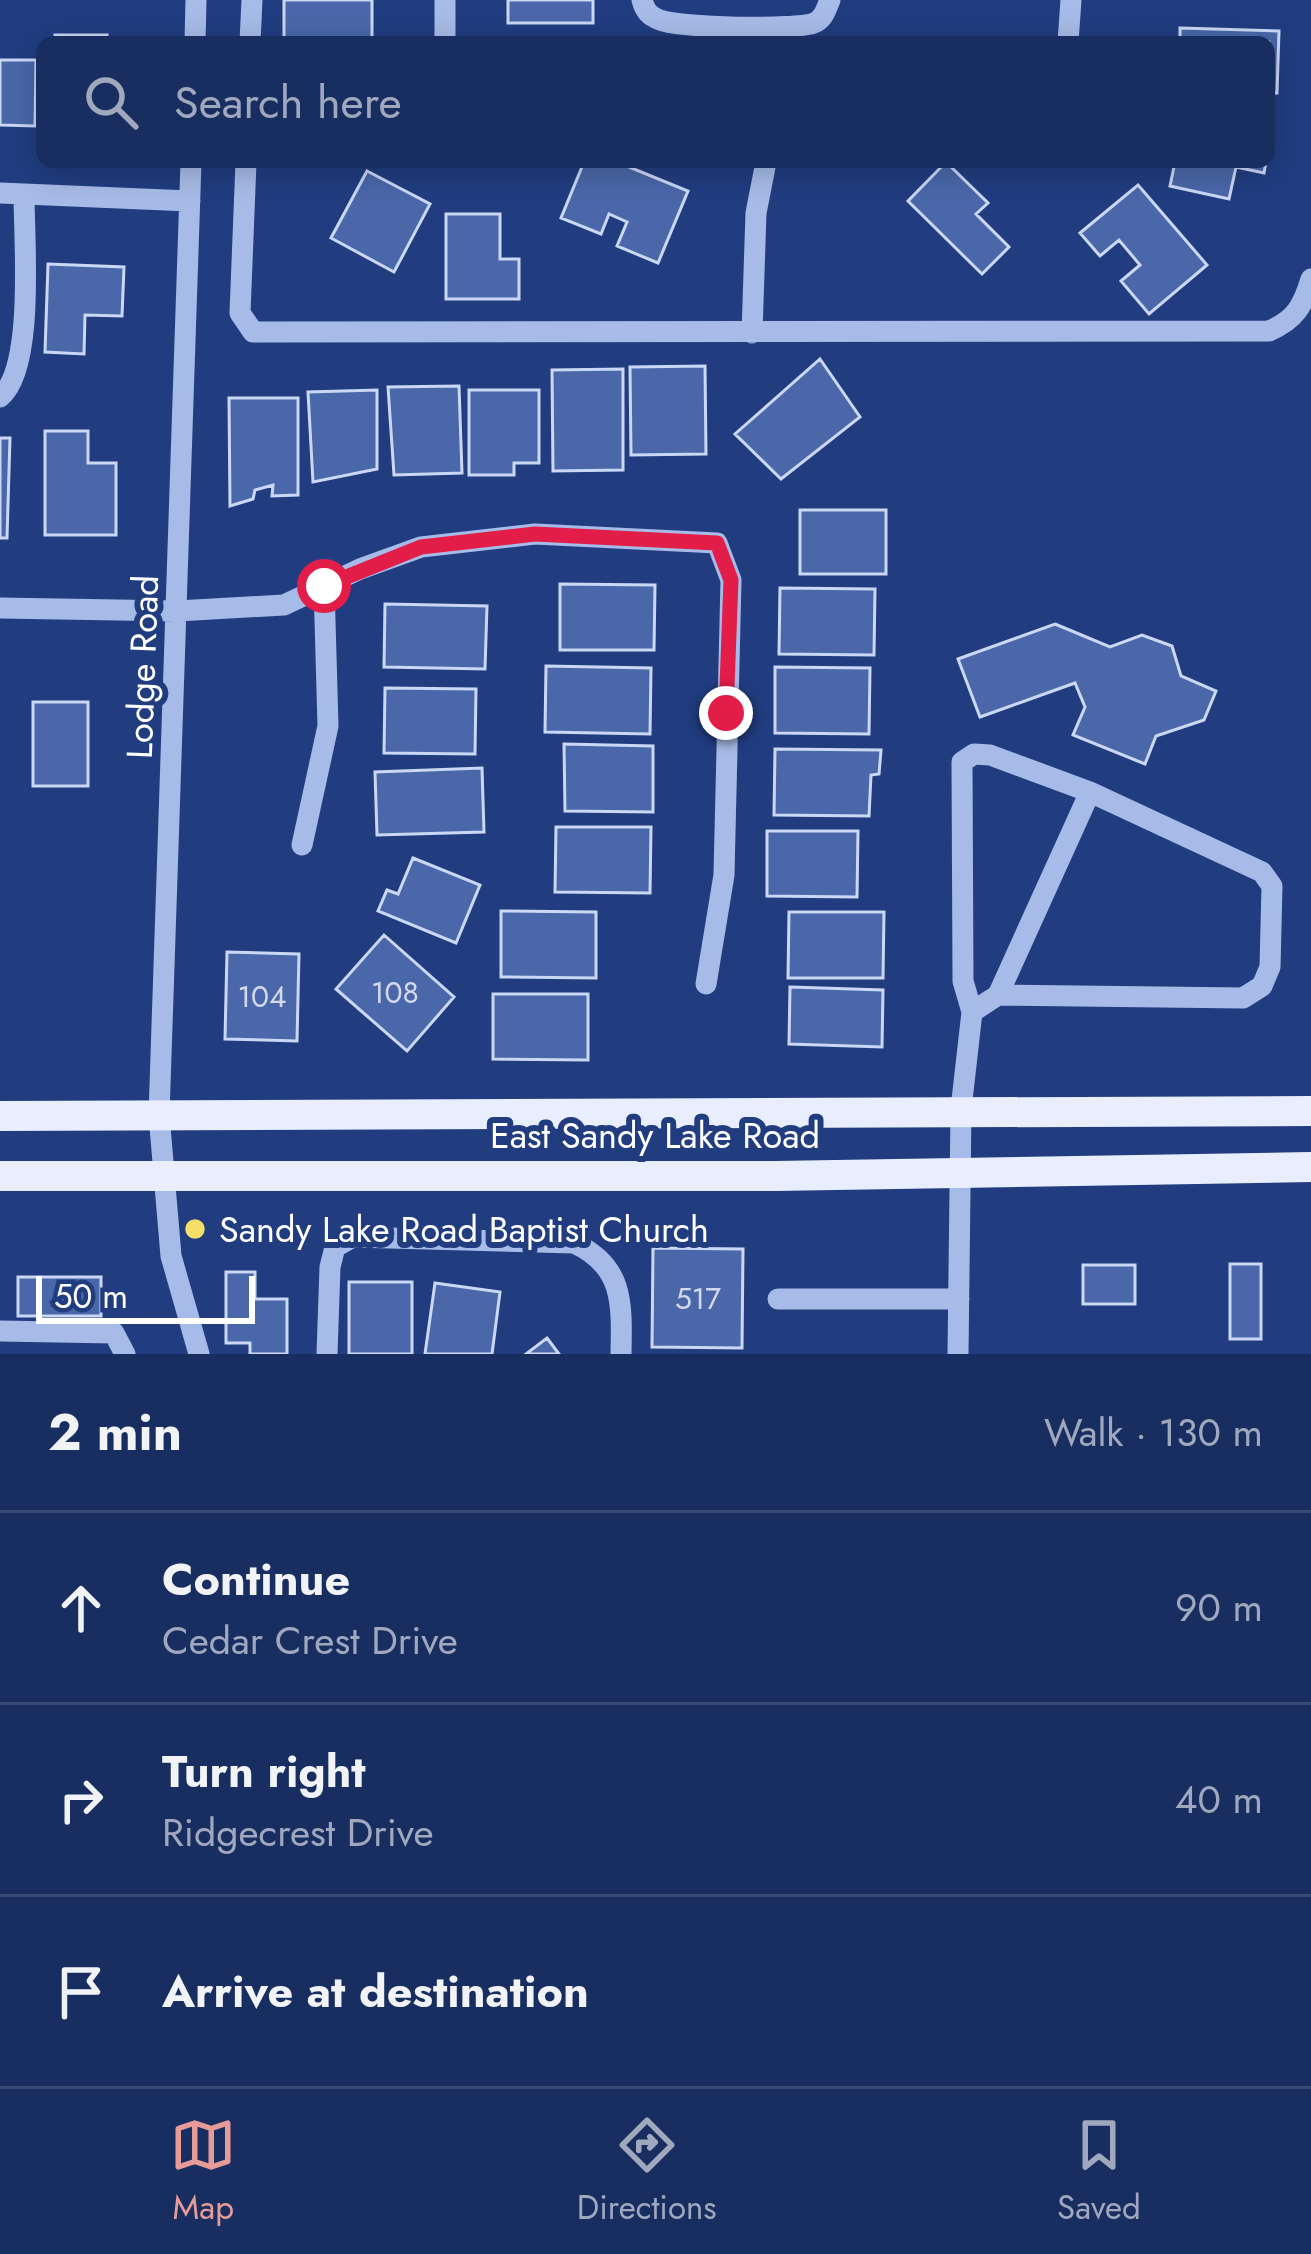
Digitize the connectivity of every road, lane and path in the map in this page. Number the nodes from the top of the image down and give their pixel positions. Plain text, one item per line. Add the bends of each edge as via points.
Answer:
1 (196, 0) edge
2 (251, 0) edge
3 (445, 0) edge
4 (642, 0) edge
5 (1071, 0) edge
6 (827, 8) edge
7 (195, 36) edge
8 (250, 36) edge
9 (445, 36) edge
10 (813, 36) edge
11 (1068, 36) edge
12 (191, 168) edge
13 (246, 168) edge
14 (765, 168) edge
15 (0, 194) edge
16 (24, 194) junction
17 (190, 201) junction
18 (1311, 279) edge
19 (752, 333) junction
20 (0, 397) edge
21 (324, 586) junction
22 (0, 608) edge
23 (177, 611) junction
24 (1090, 792) junction
25 (302, 845) dead end
26 (706, 984) dead end
27 (998, 995) junction
28 (972, 1012) junction
29 (961, 1109) junction
30 (1311, 1111) edge
31 (159, 1115) junction
32 (0, 1116) edge
33 (1311, 1167) edge
34 (960, 1172) junction
35 (163, 1174) junction
36 (0, 1176) edge
37 (778, 1299) dead end
38 (959, 1299) junction
39 (0, 1331) edge
40 (125, 1354) edge
41 (199, 1354) edge
42 (327, 1354) edge
43 (621, 1354) edge
44 (958, 1354) edge

1 - 7 street
2 - 8 street
3 - 9 street
4 - 6 street via 656,19 678,25 811,24
5 - 11 street
6 - 10 street
12 - 17 street, Lodge Road
13 - 19 street via 240,313 254,332
14 - 19 street
15 - 16 street
16 - 17 street
16 - 20 street via 23,335 16,378
17 - 23 street, Lodge Road
18 - 19 street via 1301,309 1269,331
21 - 23 street via 284,604
21 - 25 street via 328,726
21 - 26 street via 421,547 535,534 717,543 731,580 724,875
22 - 23 street
23 - 31 street, Lodge Road
24 - 27 street
24 - 27 street via 1262,872 1271,886 1270,967 1262,986 1243,998
24 - 28 street via 990,755 962,762 963,981
27 - 28 street
28 - 29 street
29 - 30 main road, East Sandy Lake Road
29 - 31 main road, East Sandy Lake Road
29 - 34 street
31 - 32 main road, East Sandy Lake Road
31 - 35 street, Lodge Road
33 - 34 main road, East Sandy Lake Road
34 - 35 main road, East Sandy Lake Road
34 - 38 street
35 - 36 main road, East Sandy Lake Road
35 - 41 street, Lodge Road via 171,1256
37 - 38 street
38 - 44 street
39 - 40 street via 114,1333
42 - 43 street via 335,1247 353,1237 574,1243 610,1267

